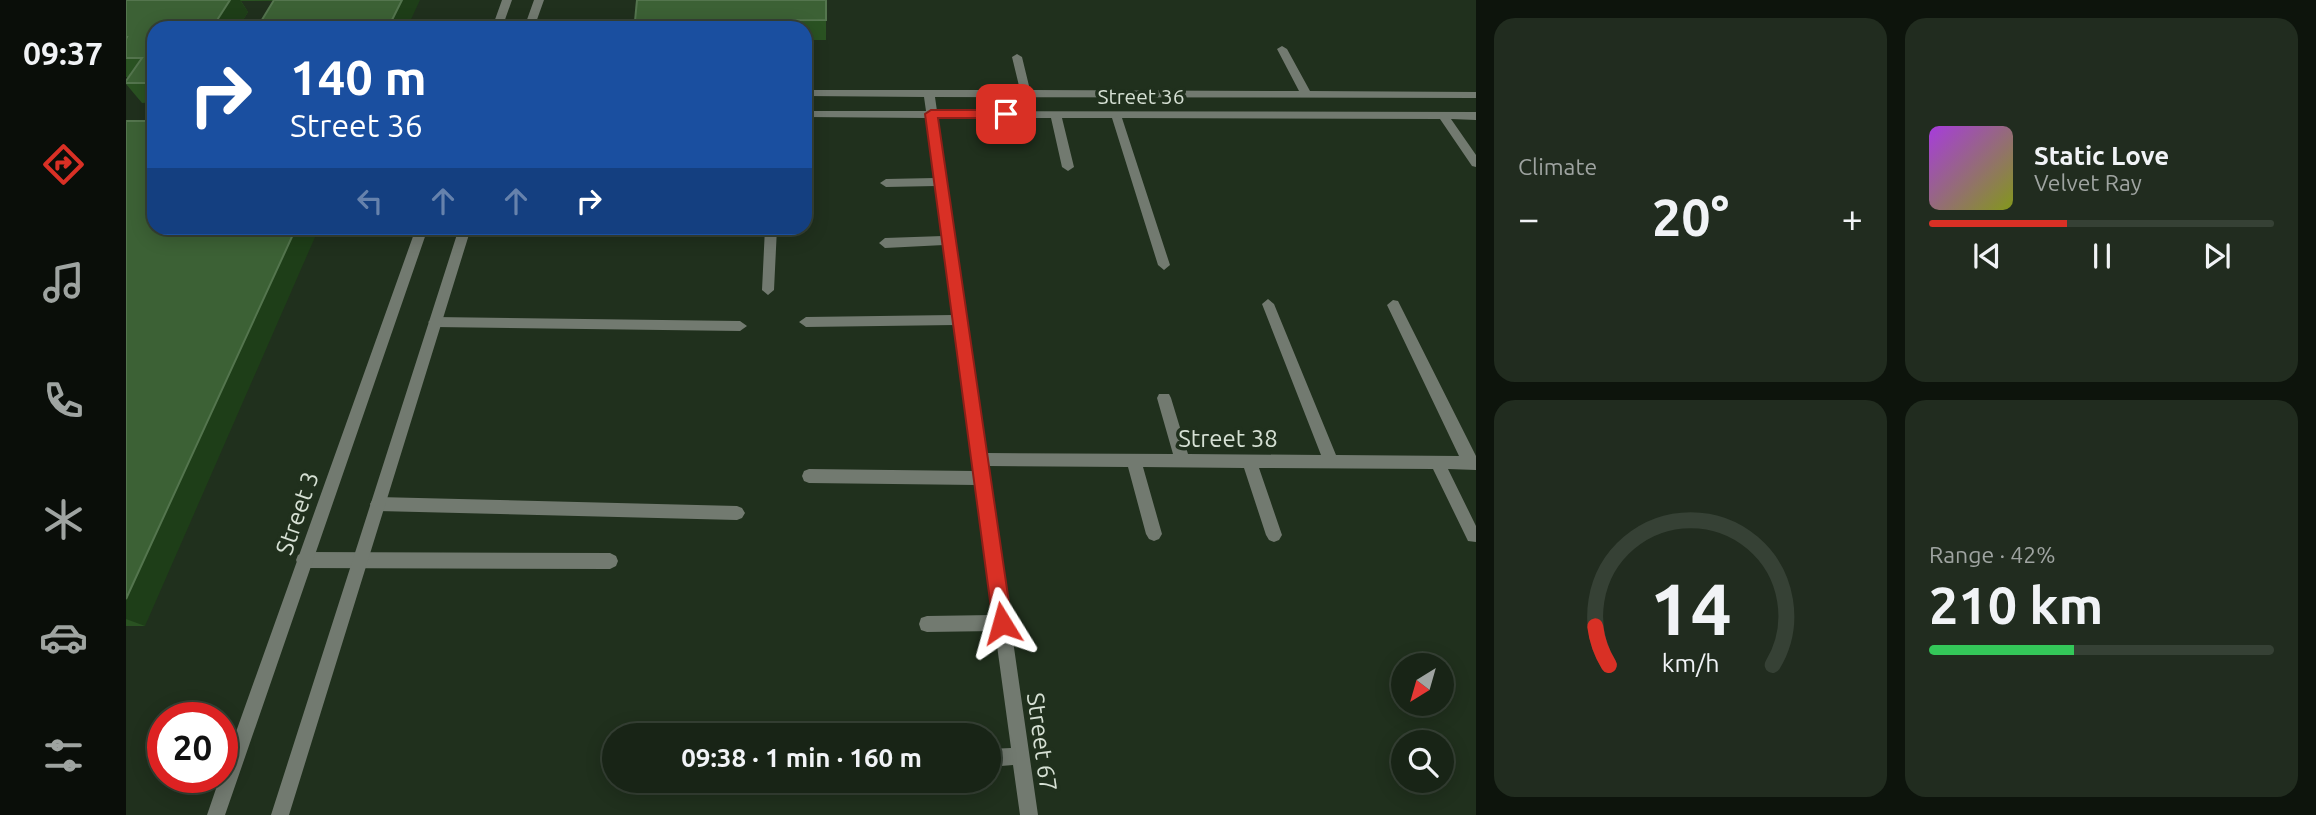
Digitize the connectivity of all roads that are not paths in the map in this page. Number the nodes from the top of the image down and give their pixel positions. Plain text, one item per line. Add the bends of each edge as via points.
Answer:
1 (507, 0) edge
2 (539, 0) edge
3 (500, 21) edge
4 (532, 21) edge
5 (1282, 49) dead end
6 (1017, 57) dead end
7 (812, 93) edge
8 (929, 93) junction
9 (1026, 94) junction
10 (1306, 94) junction
11 (1476, 94) edge
12 (812, 114) edge
13 (931, 114) junction
14 (1056, 115) junction
15 (1116, 115) junction
16 (1443, 116) junction
17 (1476, 116) edge
18 (1476, 163) edge
19 (1068, 166) dead end
20 (941, 182) junction
21 (886, 183) dead end
22 (420, 235) edge
23 (463, 235) edge
24 (771, 235) edge
25 (949, 240) junction
26 (885, 243) dead end
27 (1164, 265) dead end
28 (768, 290) dead end
29 (1268, 304) dead end
30 (1392, 305) dead end
31 (960, 320) junction
32 (807, 322) dead end
33 (435, 323) junction
34 (740, 326) dead end
35 (1164, 398) dead end
36 (979, 459) junction
37 (1134, 460) junction
38 (1182, 460) junction
39 (1249, 461) junction
40 (1331, 462) junction
41 (1437, 462) junction
42 (1473, 463) edge
43 (809, 476) dead end
44 (982, 478) junction
45 (377, 504) junction
46 (737, 513) dead end
47 (1154, 534) dead end
48 (1273, 535) dead end
49 (1473, 536) dead end
50 (304, 560) junction
51 (360, 560) junction
52 (610, 561) dead end
53 (1002, 623) junction
54 (927, 624) dead end
55 (1021, 756) junction
56 (1001, 757) edge
57 (216, 815) edge
58 (279, 815) edge
59 (1029, 815) edge

1 - 3 street
2 - 4 street
5 - 10 street
6 - 9 street
7 - 8 street, Street 36
8 - 9 street, Street 36
8 - 13 street, Street 67
9 - 10 street, Street 36
10 - 11 street, Street 36
12 - 13 street, Street 36
13 - 14 street, Street 36
13 - 20 street, Street 67
14 - 15 street, Street 36
14 - 19 street
15 - 16 street, Street 36
15 - 27 street
16 - 17 street, Street 36
16 - 18 street
20 - 21 street
20 - 25 street, Street 67
22 - 50 street, Street 3
23 - 33 street
24 - 28 street
25 - 26 street
25 - 31 street, Street 67
29 - 40 street
30 - 42 street
31 - 32 street
31 - 36 street, Street 67
33 - 34 street
33 - 45 street
35 - 38 street
36 - 37 street, Street 38
36 - 44 street, Street 67
37 - 38 street, Street 38
37 - 47 street
38 - 39 street, Street 38
39 - 40 street, Street 38
39 - 48 street
40 - 41 street, Street 38
41 - 42 street, Street 38
41 - 49 street
43 - 44 street
44 - 53 street, Street 67
45 - 46 street
45 - 51 street
50 - 51 street
50 - 57 street, Street 3
51 - 52 street
51 - 58 street
53 - 54 street
53 - 55 street, Street 67
55 - 56 street
55 - 59 street, Street 67

